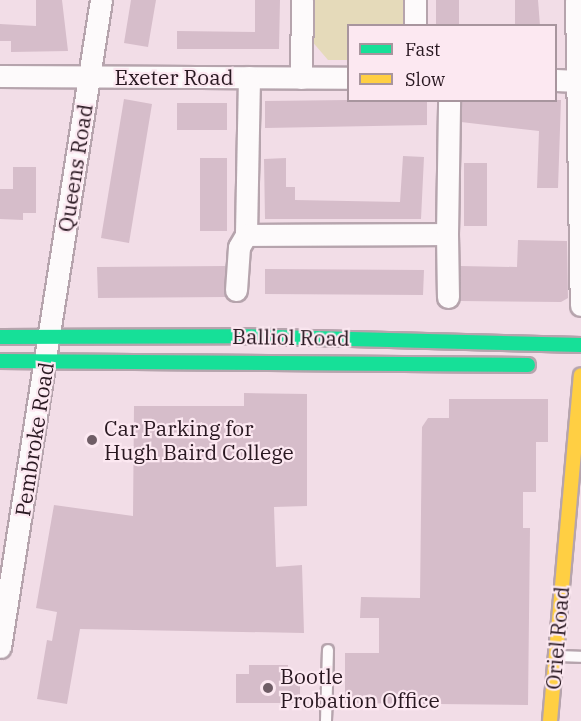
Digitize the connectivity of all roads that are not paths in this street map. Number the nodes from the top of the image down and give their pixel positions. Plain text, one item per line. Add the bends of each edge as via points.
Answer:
1 (101, 0) edge
2 (302, 0) edge
3 (415, 0) edge
4 (576, 0) edge
5 (415, 24) edge
6 (0, 76) edge
7 (89, 76) junction
8 (249, 77) junction
9 (301, 78) junction
10 (347, 78) edge
11 (557, 80) edge
12 (577, 81) junction
13 (449, 102) edge
14 (447, 234) junction
15 (246, 235) junction
16 (236, 290) dead end
17 (448, 297) dead end
18 (581, 305) edge
19 (0, 337) edge
20 (50, 337) junction
21 (581, 345) edge
22 (46, 360) junction
23 (0, 361) edge
24 (546, 365) dead end
25 (581, 375) edge
26 (7, 567) edge
27 (0, 647) edge
28 (328, 650) dead end
29 (556, 656) junction
30 (581, 657) edge
31 (326, 721) edge
32 (550, 721) edge

1 - 7 street, Queens Road
2 - 9 street
3 - 5 street
4 - 12 street
6 - 7 street, Exeter Road
7 - 8 street, Exeter Road
7 - 20 street, Queens Road
8 - 9 street, Exeter Road
8 - 15 street
9 - 10 street, Exeter Road
11 - 12 street
12 - 18 street
13 - 14 street
14 - 15 street
14 - 17 street
15 - 16 street via 239,247
19 - 20 main road, Balliol Road
20 - 21 main road, Balliol Road via 443,339
20 - 22 street, Pembroke Road
22 - 23 main road, Balliol Road
22 - 24 main road, Balliol Road
22 - 26 street, Pembroke Road
25 - 29 main road, Oriel Road
26 - 27 street, Pembroke Road
28 - 31 lane
29 - 30 lane
29 - 32 main road, Oriel Road

